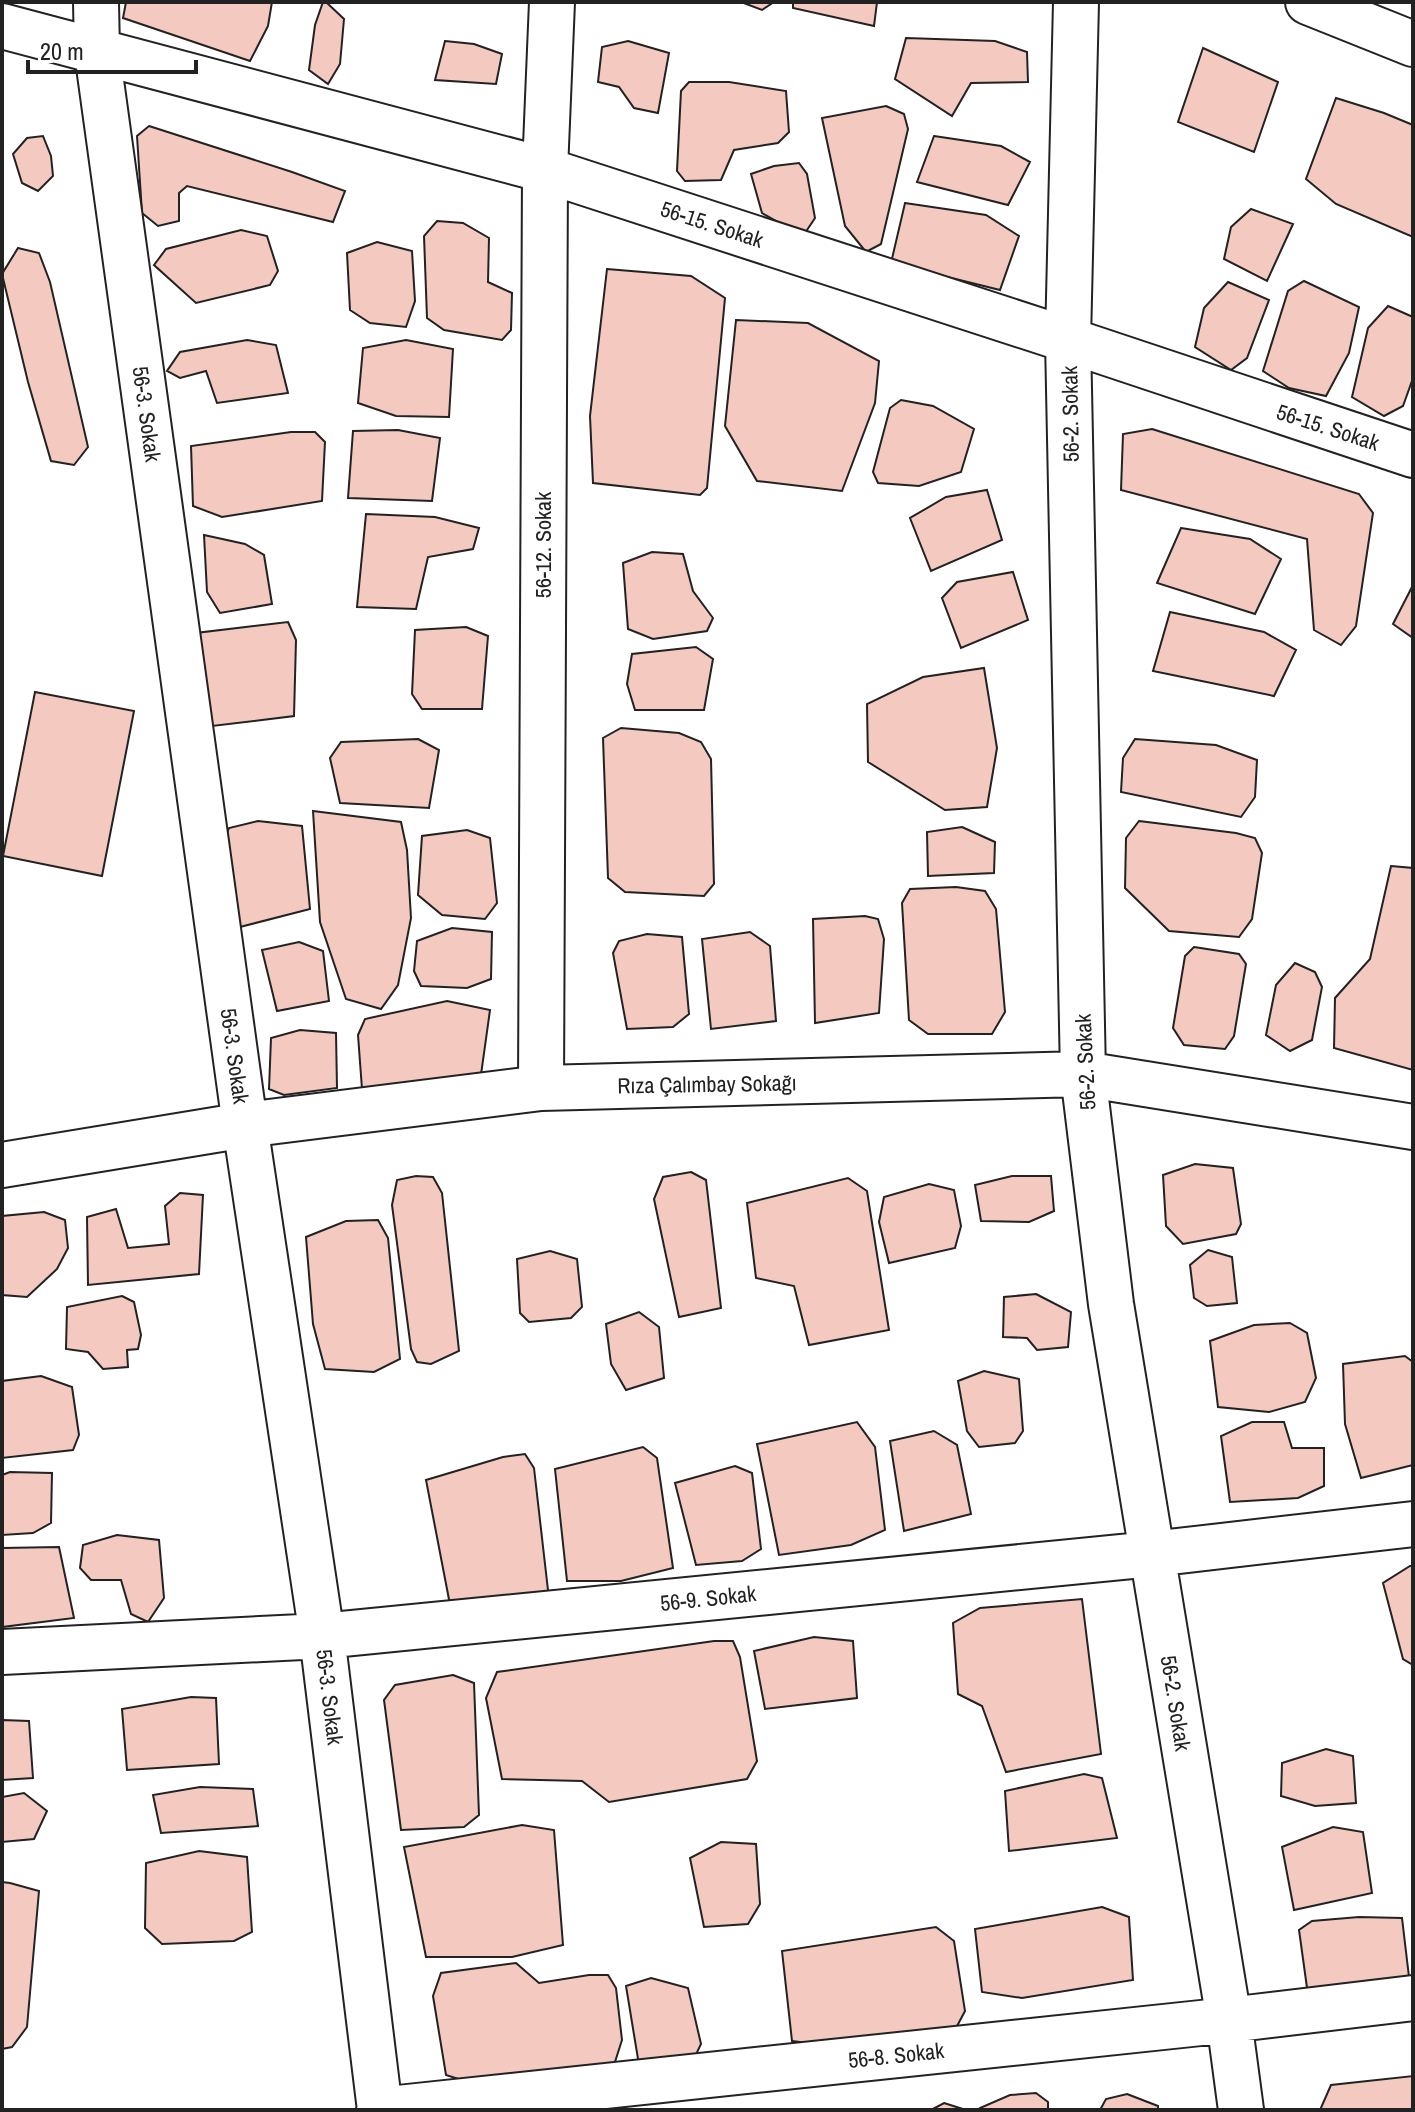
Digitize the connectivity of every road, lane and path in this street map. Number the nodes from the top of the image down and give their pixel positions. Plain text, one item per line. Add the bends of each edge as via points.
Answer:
1 (96, 2) edge
2 (552, 2) edge
3 (1076, 2) edge
4 (1308, 2) edge
5 (2, 26) edge
6 (1413, 44) edge
7 (97, 52) junction
8 (545, 170) junction
9 (1068, 340) junction
10 (1413, 455) edge
11 (1083, 1074) junction
12 (541, 1088) junction
13 (245, 1125) junction
14 (1413, 1127) edge
15 (2, 1165) edge
16 (1413, 1524) edge
17 (1152, 1554) junction
18 (322, 1636) junction
19 (2, 1652) edge
20 (1413, 1998) edge
21 (1229, 2020) junction
22 (380, 2110) edge
23 (1241, 2110) edge

1 - 7 street, 56-3. Sokak
2 - 8 street, 56-12. Sokak
3 - 9 street, 56-2. Sokak
4 - 6 street
5 - 7 street, 56-15. Sokak
7 - 8 street, 56-15. Sokak
7 - 13 street, 56-3. Sokak
8 - 9 street, 56-15. Sokak
8 - 12 street, 56-12. Sokak
9 - 10 street, 56-15. Sokak
9 - 11 street, 56-2. Sokak
11 - 12 street, Rıza Çalımbay Sokağı
11 - 14 street, Rıza Çalımbay Sokağı
11 - 17 street, 56-2. Sokak via 1111,1304
12 - 13 street, Rıza Çalımbay Sokağı
13 - 15 street, Rıza Çalımbay Sokağı
13 - 18 street, 56-3. Sokak
16 - 17 street, 56-9. Sokak
17 - 18 street, 56-9. Sokak
17 - 21 street, 56-2. Sokak
18 - 19 street, 56-9. Sokak
18 - 22 street, 56-3. Sokak
20 - 21 street, 56-8. Sokak
21 - 22 street, 56-8. Sokak
21 - 23 street, 56-2. Sokak

